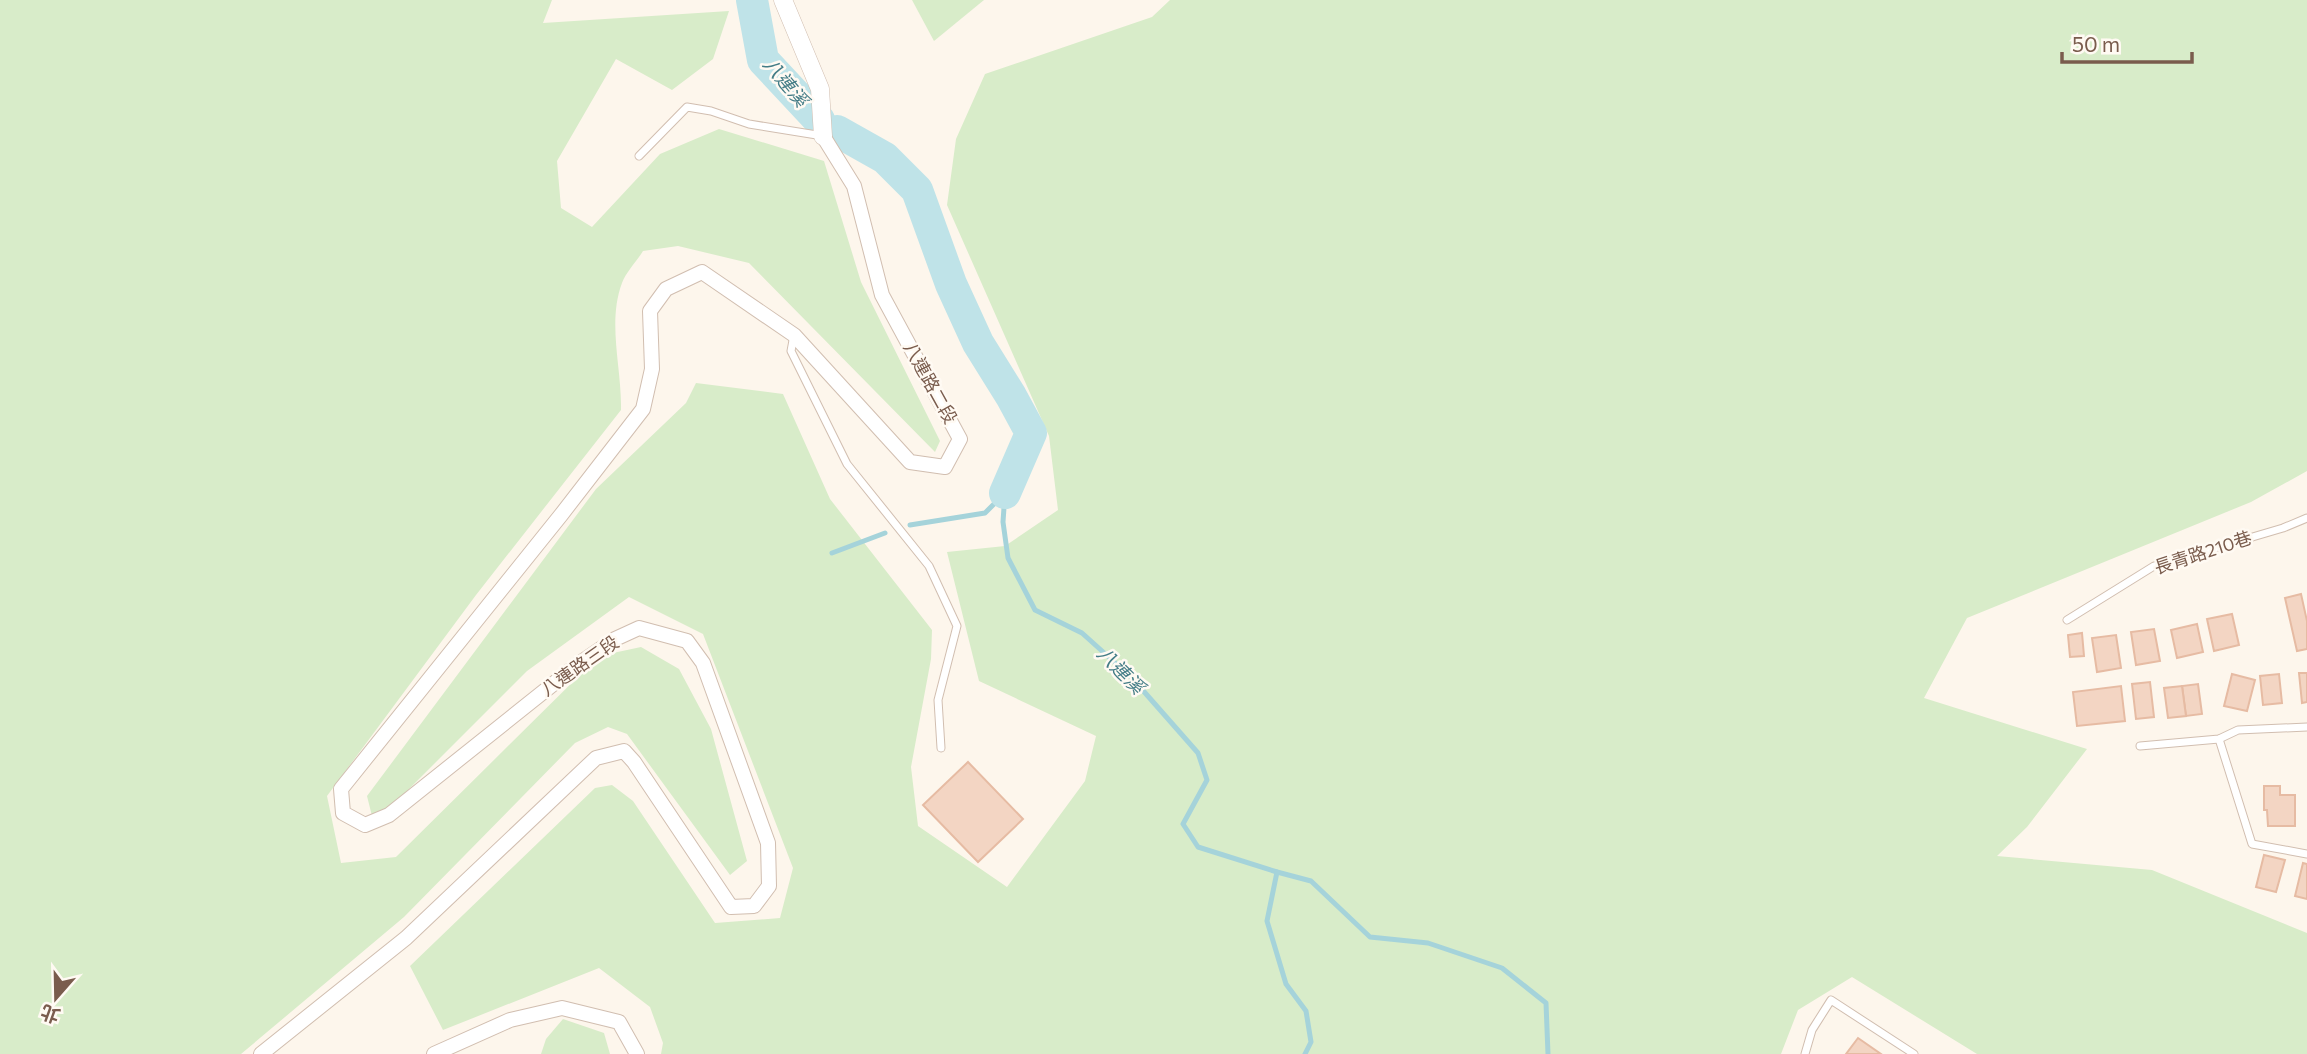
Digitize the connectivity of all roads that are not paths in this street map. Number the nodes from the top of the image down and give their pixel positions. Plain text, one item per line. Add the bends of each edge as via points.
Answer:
1 (783, 0) edge
2 (823, 136) junction
3 (639, 156) dead end
4 (702, 272) joint
5 (794, 335) junction
6 (2307, 518) edge
7 (2067, 620) dead end
8 (2307, 727) edge
9 (2220, 739) junction
10 (2140, 746) dead end
11 (942, 748) dead end
12 (2307, 854) edge
13 (261, 1054) edge
14 (434, 1054) edge
15 (637, 1054) edge
16 (1805, 1054) edge
17 (1914, 1054) edge

1 - 2 street, 八連路二段 via 820,89
2 - 3 lane via 748,124 687,107
2 - 5 street, 八連路二段 via 854,186 882,295 960,439 946,467 910,463
4 - 5 street, 八連路二段
4 - 13 street, 八連路三段 via 666,289 650,310 652,369 643,409 341,789 343,813 365,825 389,815 577,665 639,628 687,641 703,663 768,843 769,886 754,906 731,907 634,762 624,751 596,758 406,938
5 - 11 lane via 791,351 847,464 929,566 957,626 938,700
6 - 7 lane, 長青路210巷 via 2154,566
8 - 9 lane via 2238,730
9 - 10 lane
9 - 12 lane via 2252,844
14 - 15 street via 510,1020 562,1008 619,1023
16 - 17 lane via 1812,1030 1830,1000

